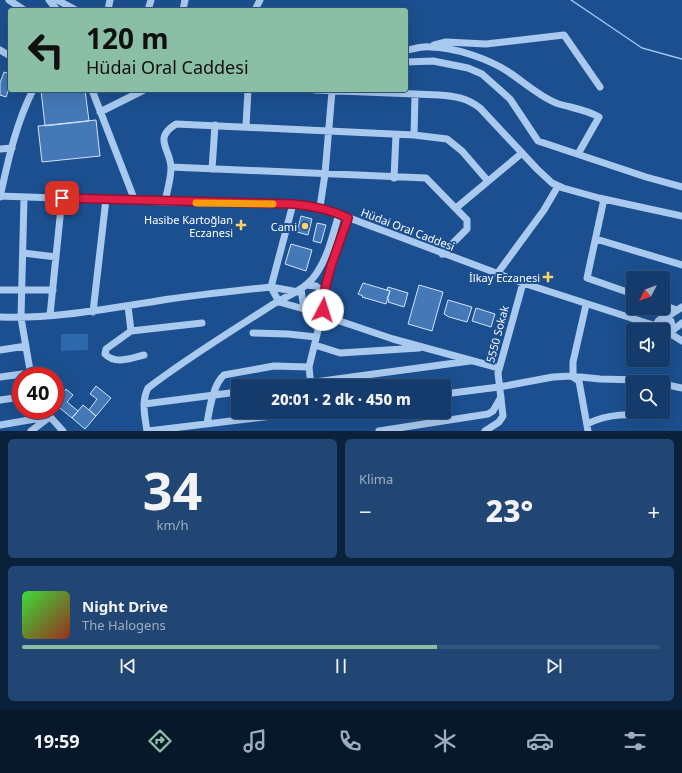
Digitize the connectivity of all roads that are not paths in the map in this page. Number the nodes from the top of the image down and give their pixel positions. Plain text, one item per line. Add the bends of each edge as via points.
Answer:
1 (9, 0) edge
2 (49, 0) edge
3 (57, 0) edge
4 (21, 8) edge
5 (55, 8) edge
6 (72, 8) edge
7 (429, 46) junction
8 (408, 50) edge
9 (408, 62) edge
10 (600, 87) dead end
11 (32, 92) edge
12 (93, 92) edge
13 (140, 92) edge
14 (248, 92) edge
15 (332, 92) edge
16 (353, 92) edge
17 (415, 95) junction
18 (100, 112) junction
19 (215, 125) junction
20 (246, 126) junction
21 (328, 132) junction
22 (396, 135) junction
23 (414, 135) junction
24 (0, 148) edge
25 (12, 148) junction
26 (522, 153) junction
27 (578, 154) junction
28 (171, 167) junction
29 (212, 169) junction
30 (325, 174) junction
31 (394, 178) junction
32 (487, 180) junction
33 (558, 186) junction
34 (682, 186) edge
35 (0, 196) edge
36 (24, 198) junction
37 (62, 198) junction
38 (106, 199) junction
39 (604, 199) junction
40 (135, 201) junction
41 (165, 202) junction
42 (294, 204) junction
43 (320, 207) junction
44 (456, 208) junction
45 (339, 214) junction
46 (682, 216) edge
47 (348, 218) junction
48 (596, 238) junction
49 (23, 253) junction
50 (442, 254) junction
51 (56, 257) junction
52 (682, 265) edge
53 (496, 274) junction
54 (523, 283) junction
55 (272, 287) junction
56 (302, 289) junction
57 (0, 290) edge
58 (22, 290) junction
59 (53, 290) junction
60 (626, 292) edge
61 (325, 294) junction
62 (278, 302) junction
63 (325, 302) junction
64 (586, 304) junction
65 (128, 306) junction
66 (304, 309) junction
67 (679, 309) edge
68 (93, 312) junction
69 (50, 315) junction
70 (321, 315) junction
71 (0, 317) edge
72 (21, 318) junction
73 (666, 318) junction
74 (341, 322) junction
75 (202, 323) dead end
76 (641, 323) edge
77 (658, 323) edge
78 (682, 323) edge
79 (131, 331) junction
80 (672, 332) junction
81 (253, 334) dead end
82 (316, 337) junction
83 (682, 341) edge
84 (315, 345) junction
85 (26, 346) junction
86 (425, 348) junction
87 (0, 350) edge
88 (144, 355) dead end
89 (474, 360) junction
90 (30, 367) edge
91 (309, 367) junction
92 (499, 368) junction
93 (12, 376) edge
94 (573, 376) junction
95 (0, 377) edge
96 (310, 379) edge
97 (345, 379) edge
98 (626, 380) edge
99 (670, 385) edge
100 (500, 387) junction
101 (682, 388) edge
102 (231, 393) edge
103 (451, 393) edge
104 (214, 395) junction
105 (501, 397) junction
106 (12, 398) edge
107 (0, 400) edge
108 (144, 404) junction
109 (626, 414) edge
110 (36, 419) edge
111 (47, 419) joint
112 (248, 419) edge
113 (207, 424) junction
114 (0, 425) edge
115 (588, 428) edge
116 (31, 431) edge
117 (63, 431) edge
118 (148, 431) edge
119 (379, 431) edge
120 (485, 431) edge

1 - 4 street
2 - 5 street
3 - 6 street
7 - 8 street
7 - 10 street via 446,42 486,44 564,35
7 - 27 street via 489,61 557,103 580,108 599,117
9 - 27 street via 433,61 468,68 482,74 510,99 538,140
11 - 25 street via 25,104
12 - 18 street
13 - 18 street
14 - 20 street
15 - 21 street
16 - 17 street
17 - 23 street
17 - 26 street via 458,96 471,101
18 - 40 street
19 - 20 street
19 - 28 street via 176,124 170,128 163,142
19 - 29 street
20 - 21 street
21 - 22 street
21 - 30 street
22 - 23 street
22 - 31 street
23 - 32 street via 447,139
24 - 25 street
25 - 35 street
26 - 32 street
26 - 33 street
27 - 34 street via 668,184
28 - 29 street
28 - 41 street
29 - 30 street
30 - 31 street
30 - 43 street
31 - 44 street via 426,178
32 - 44 street
33 - 39 street
33 - 53 street via 544,210
35 - 36 street, Hüdai Oral Caddesi
36 - 37 street, Hüdai Oral Caddesi
36 - 49 street
37 - 38 street, Hüdai Oral Caddesi
37 - 51 street
38 - 40 street, Hüdai Oral Caddesi
38 - 68 street
39 - 46 street
39 - 48 street
40 - 41 street, Hüdai Oral Caddesi
41 - 42 street, Hüdai Oral Caddesi
42 - 43 street, Hüdai Oral Caddesi
42 - 55 street
43 - 45 street, Hüdai Oral Caddesi
44 - 50 street via 467,220 467,229
45 - 47 street, Hüdai Oral Caddesi
45 - 56 street via 329,248 318,272
47 - 50 street, Hüdai Oral Caddesi
47 - 61 street via 335,254
48 - 52 street
48 - 60 street via 587,278
49 - 51 street
49 - 58 street
50 - 53 street, Hüdai Oral Caddesi
51 - 59 street
53 - 54 street, Hüdai Oral Caddesi
54 - 64 street, Hüdai Oral Caddesi
54 - 92 street, 5550 Sokak
55 - 56 street
55 - 62 street
55 - 65 street
56 - 61 street via 316,286
56 - 62 street
56 - 66 street
57 - 58 street
58 - 59 street
58 - 72 street
59 - 69 street
61 - 63 street
62 - 66 street
62 - 108 street via 162,377 148,388
63 - 70 street
63 - 74 street
64 - 76 street, Hüdai Oral Caddesi
64 - 94 street via 573,362
65 - 68 street
65 - 79 street
66 - 70 street
67 - 73 street
68 - 69 street
69 - 72 street
70 - 74 street
70 - 82 street
71 - 72 street
72 - 85 street
73 - 77 street
73 - 80 street via 671,321
74 - 86 street
75 - 79 street
78 - 80 street
79 - 88 street via 106,349 105,354 109,359 119,360
80 - 83 street
81 - 82 street
82 - 84 street
84 - 86 street via 340,353
84 - 91 street
85 - 87 street
85 - 90 street
86 - 89 street
89 - 92 street
89 - 97 street
91 - 96 street
91 - 104 street via 274,366 224,375
92 - 100 street, 5550 Sokak
93 - 95 street
94 - 98 street
94 - 100 street
94 - 115 street via 579,382
99 - 101 street
100 - 103 street
100 - 105 street, 5550 Sokak
102 - 104 street
104 - 108 street
104 - 113 street
105 - 119 street via 493,411 488,414
105 - 120 street, 5550 Sokak via 502,418
106 - 107 street
108 - 118 street
109 - 115 street via 610,416
110 - 114 street
111 - 116 street
111 - 117 street
112 - 113 street
113 - 118 street

